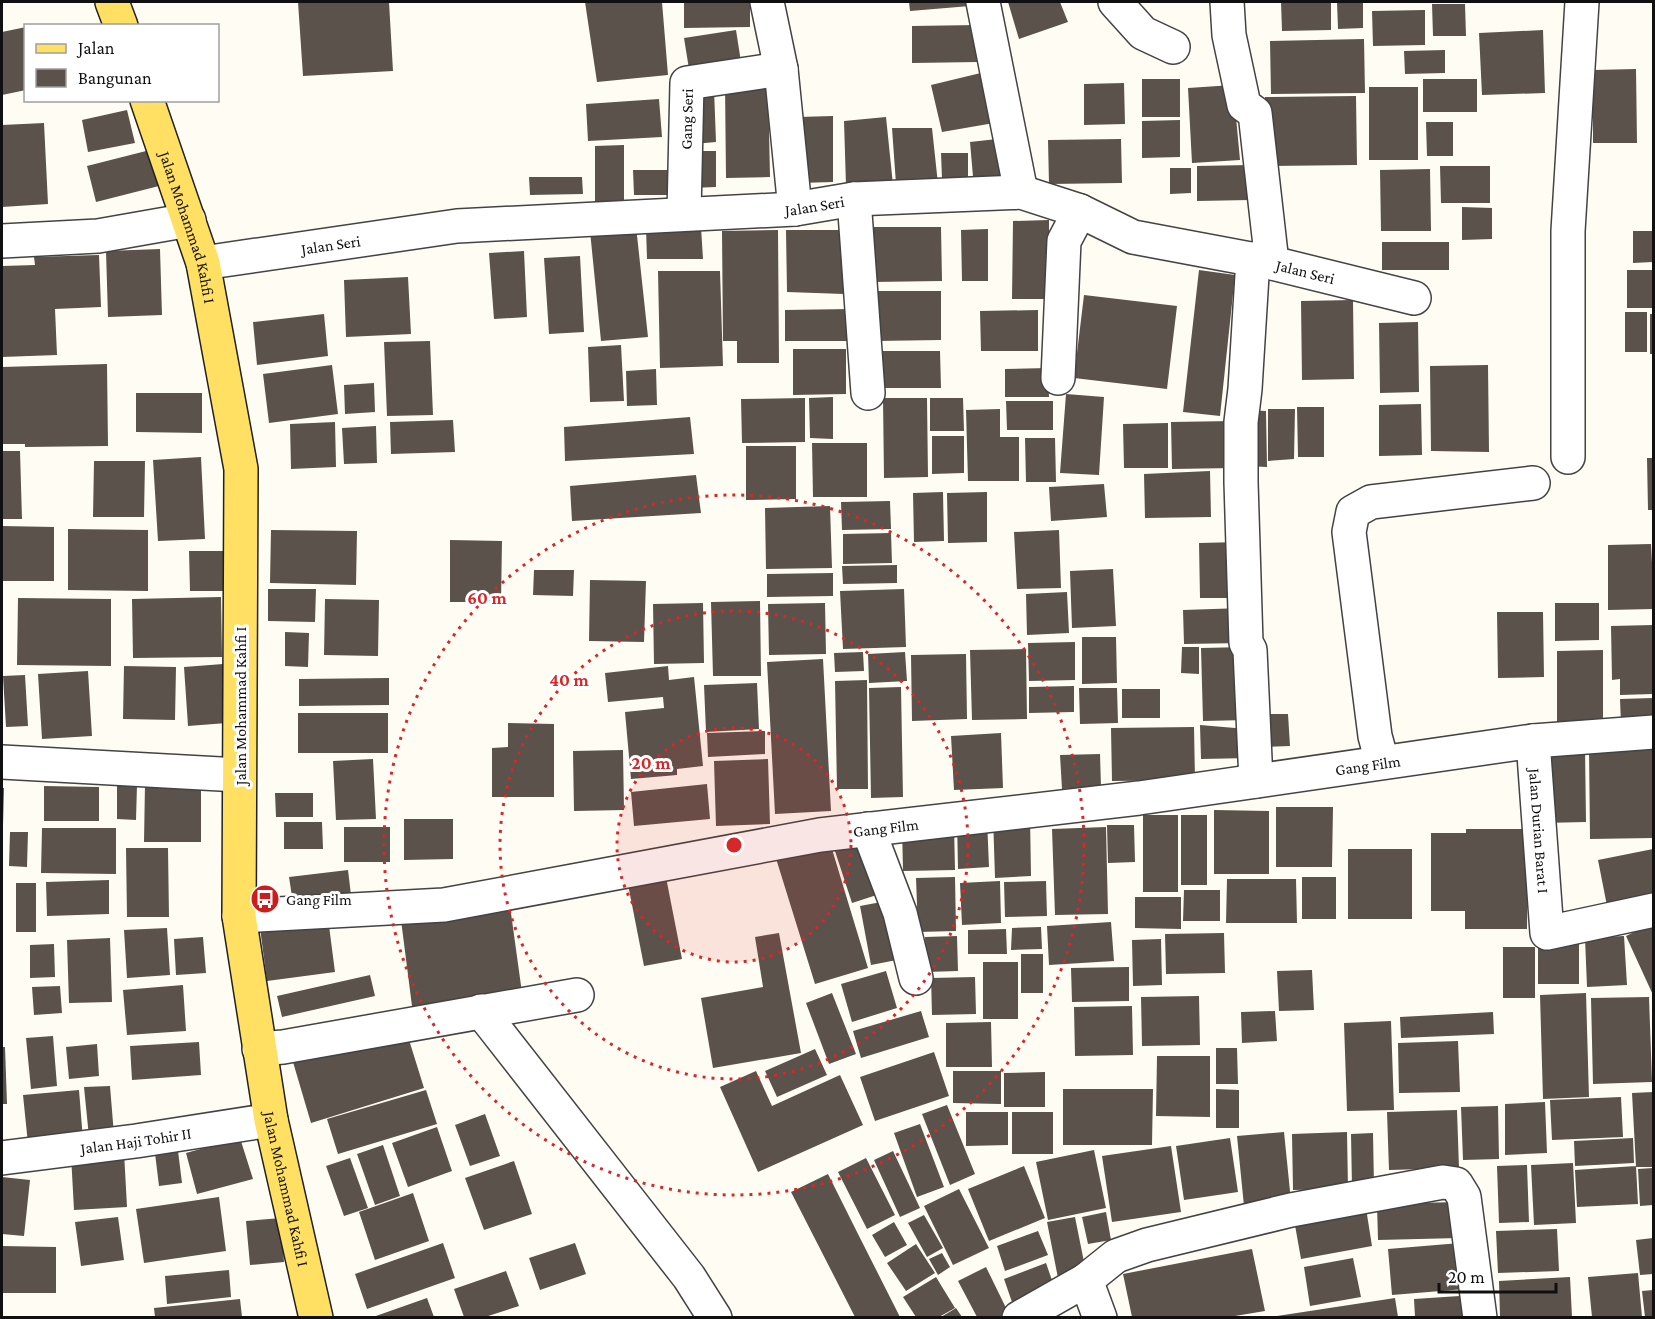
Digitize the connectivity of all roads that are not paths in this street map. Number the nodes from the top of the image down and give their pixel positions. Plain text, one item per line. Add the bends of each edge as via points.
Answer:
1 (112, 2) edge
2 (767, 2) edge
3 (983, 2) edge
4 (1115, 2) edge
5 (1227, 2) edge
6 (1582, 2) edge
7 (120, 24) edge
8 (1173, 47) dead end
9 (781, 69) junction
10 (148, 102) edge
11 (1021, 192) junction
12 (854, 199) junction
13 (795, 209) junction
14 (1080, 211) junction
15 (684, 213) junction
16 (189, 220) junction
17 (2, 241) edge
18 (1262, 261) junction
19 (203, 263) junction
20 (1414, 298) dead end
21 (1058, 378) dead end
22 (868, 393) dead end
23 (1568, 458) dead end
24 (1533, 483) dead end
25 (1653, 732) edge
26 (1533, 741) junction
27 (2, 762) edge
28 (1382, 762) junction
29 (239, 775) junction
30 (1256, 781) junction
31 (868, 830) junction
32 (1653, 910) edge
33 (239, 916) junction
34 (916, 978) dead end
35 (577, 995) dead end
36 (481, 1011) junction
37 (259, 1049) junction
38 (271, 1120) junction
39 (2, 1158) edge
40 (1086, 1280) junction
41 (316, 1317) edge
42 (715, 1317) edge
43 (1019, 1317) edge
44 (1100, 1317) edge
45 (1480, 1317) edge

1 - 7 main road
2 - 9 street
3 - 11 street
4 - 8 street via 1143,33
5 - 18 street via 1229,35 1244,105 1255,113
6 - 23 street via 1568,231
9 - 13 street
9 - 15 street, Gang Seri via 687,83
10 - 16 main road, Jalan Mohammad Kahfi I
11 - 12 street, Jalan Seri
11 - 14 street, Jalan Seri
12 - 13 street, Jalan Seri
12 - 22 street
13 - 15 street, Jalan Seri
14 - 18 street, Jalan Seri via 1133,237
14 - 21 street via 1064,242
15 - 19 street, Jalan Seri via 457,226
16 - 17 street via 98,236
16 - 19 main road, Jalan Mohammad Kahfi I
18 - 20 street, Jalan Seri
18 - 30 street via 1241,422 1246,643 1250,650
19 - 29 main road, Jalan Mohammad Kahfi I via 241,469
24 - 28 street via 1371,502 1353,512 1348,532 1375,736
25 - 26 street
26 - 28 street, Gang Film
26 - 32 street, Jalan Durian Barat I via 1547,933
27 - 29 street
28 - 30 street, Gang Film
29 - 33 main road, Jalan Mohammad Kahfi I
30 - 31 street, Gang Film
31 - 33 street, Gang Film via 444,905
31 - 34 street via 900,913
33 - 37 main road, Jalan Mohammad Kahfi I
35 - 36 street
36 - 37 street
36 - 42 street via 689,1277
37 - 38 main road, Jalan Mohammad Kahfi I
38 - 39 street, Jalan Haji Tohir II
38 - 41 main road, Jalan Mohammad Kahfi I
40 - 43 street
40 - 44 street
40 - 45 street via 1116,1256 1147,1245 1291,1210 1443,1182 1456,1184 1464,1197

